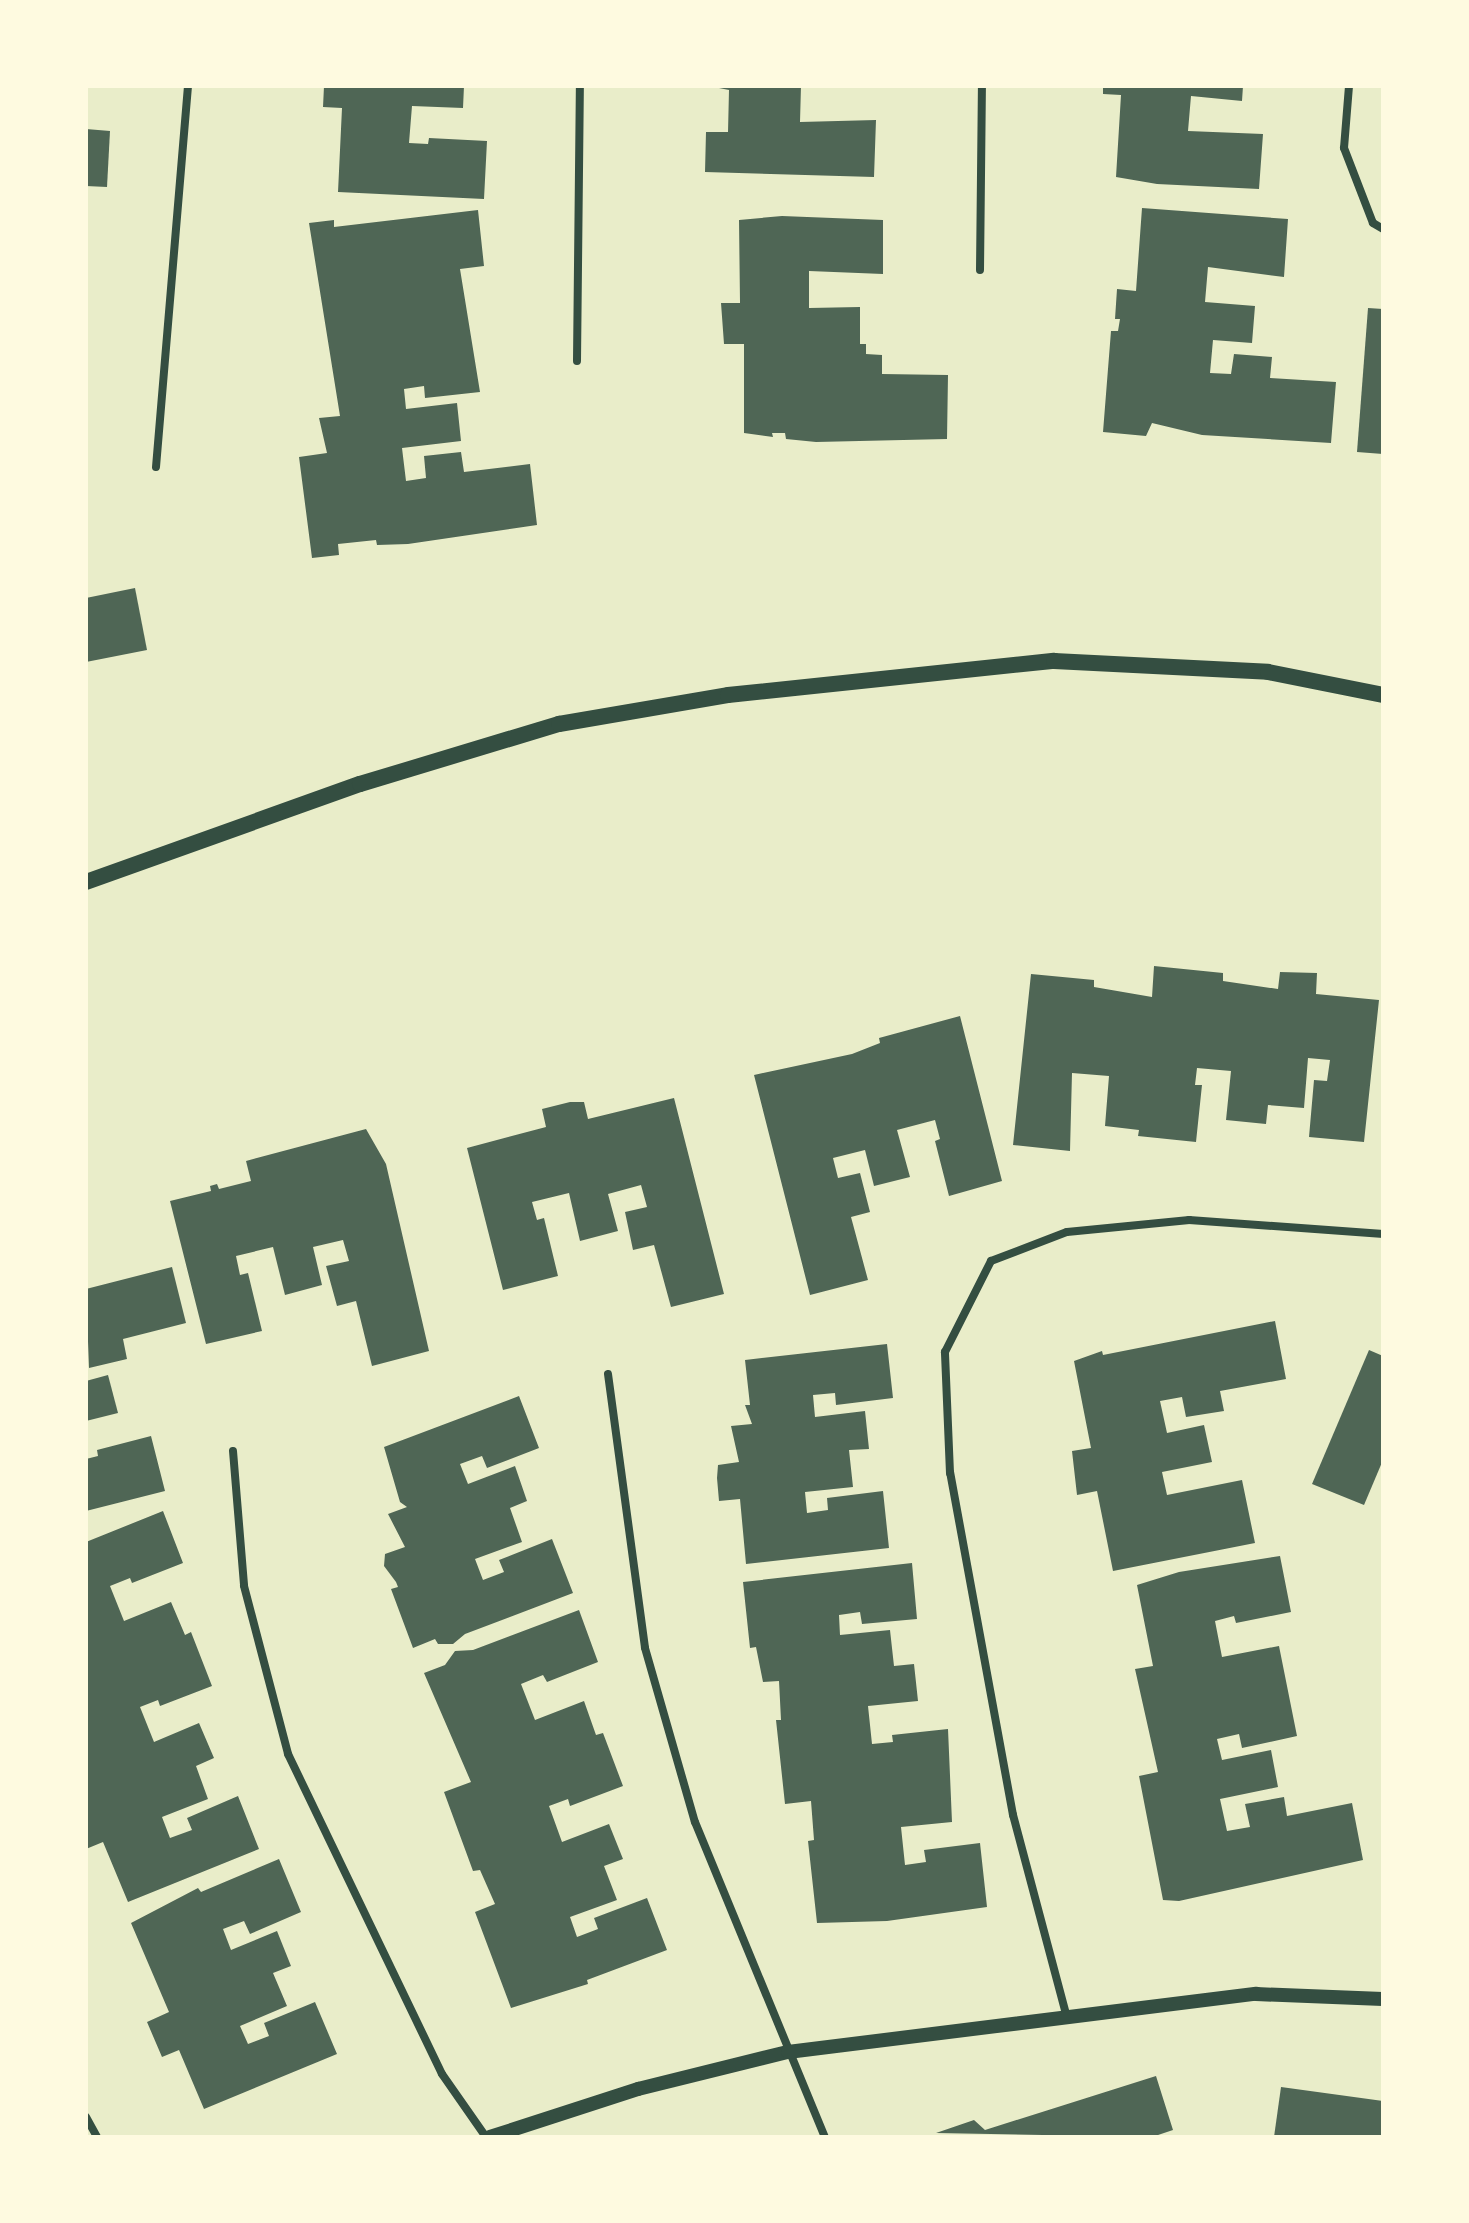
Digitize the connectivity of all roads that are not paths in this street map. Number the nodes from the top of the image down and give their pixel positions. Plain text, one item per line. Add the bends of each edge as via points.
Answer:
1 (188, 86) edge
2 (580, 86) edge
3 (982, 86) edge
4 (1349, 86) edge
5 (1383, 229) edge
6 (980, 270) dead end
7 (577, 361) dead end
8 (156, 467) dead end
9 (1383, 695) edge
10 (86, 882) edge
11 (1383, 1234) edge
12 (608, 1374) dead end
13 (233, 1451) dead end
14 (1383, 1999) edge
15 (1066, 2014) junction
16 (788, 2052) junction
17 (86, 2117) edge
18 (97, 2137) edge
19 (488, 2137) edge
20 (825, 2137) edge

1 - 8 street
2 - 7 street
3 - 6 street
4 - 5 street via 1344,148 1373,223
9 - 10 main road via 1268,672 1054,661 728,695 559,724 360,784
11 - 15 street via 1189,1220 1067,1232 991,1261 945,1352 950,1473 1013,1815
12 - 16 street via 645,1648 695,1822
13 - 19 street via 244,1586 288,1754 442,2074
14 - 15 street via 1256,1994
15 - 16 street
16 - 19 street via 638,2089
16 - 20 street
17 - 18 street

